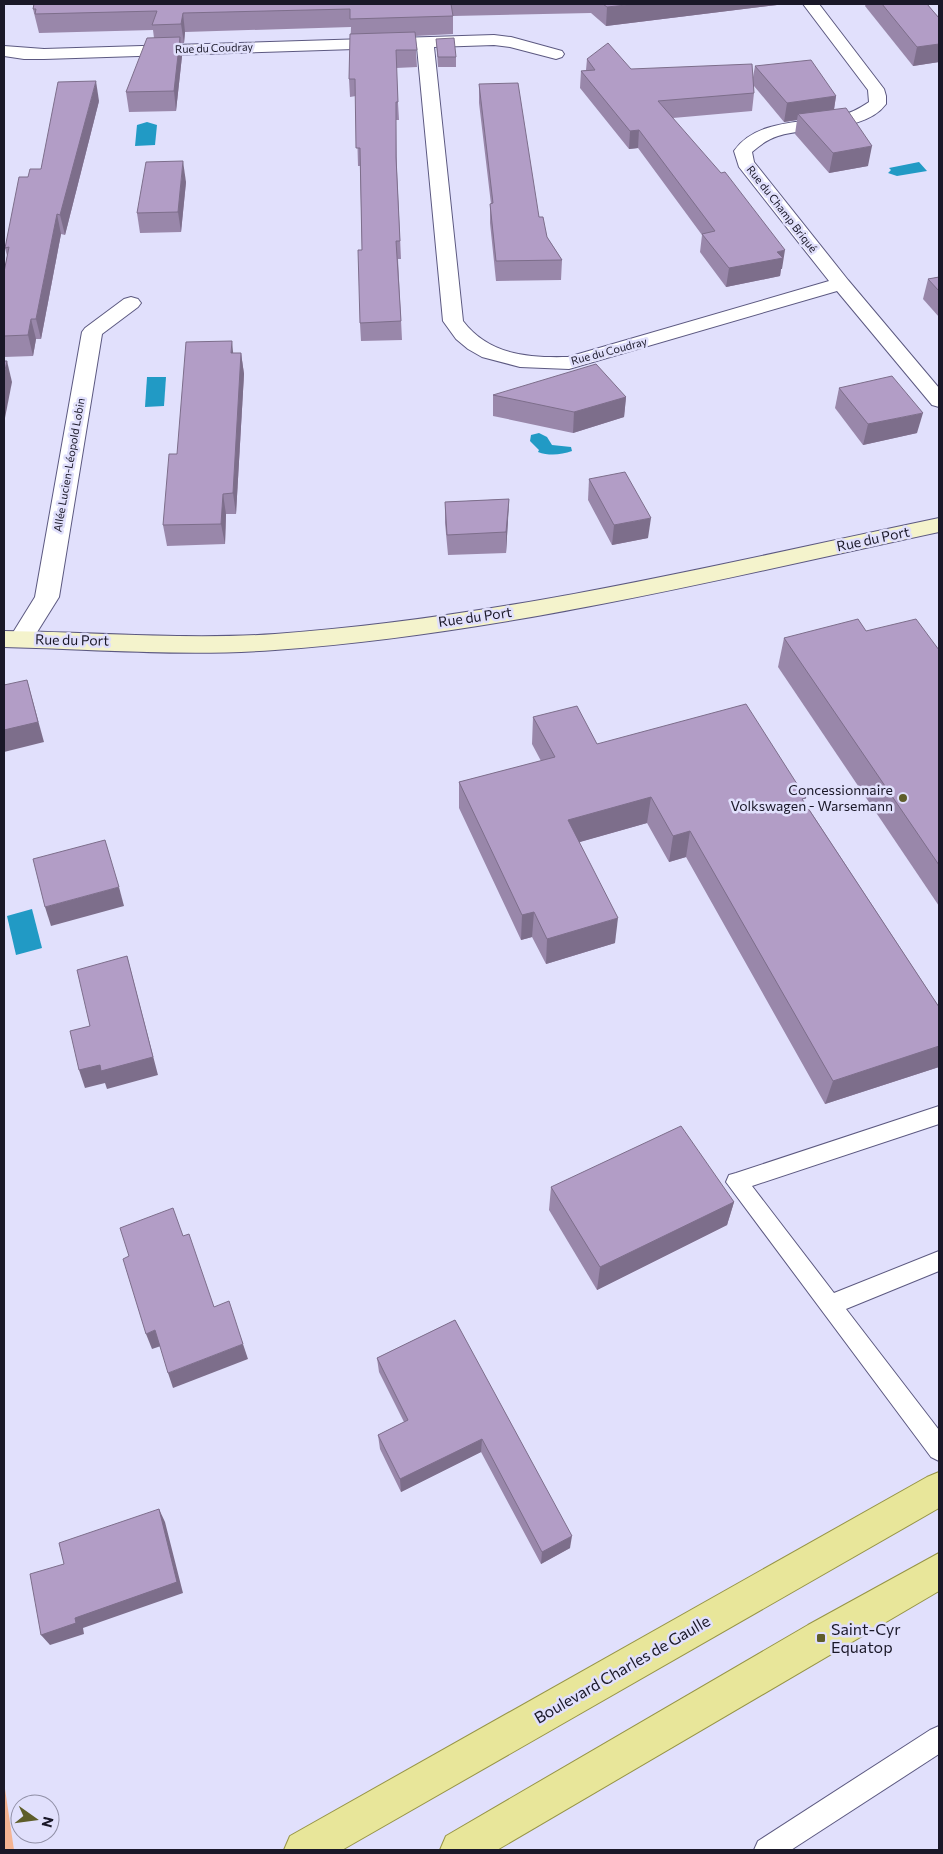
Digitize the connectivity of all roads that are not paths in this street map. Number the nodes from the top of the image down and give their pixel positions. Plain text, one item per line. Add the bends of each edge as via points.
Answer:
1 (812, 4) edge
2 (425, 42) junction
3 (4, 51) edge
4 (556, 54) dead end
5 (841, 284) junction
6 (131, 303) dead end
7 (939, 402) edge
8 (939, 525) edge
9 (12, 639) edge
10 (939, 1115) edge
11 (939, 1261) edge
12 (830, 1305) junction
13 (939, 1449) edge
14 (939, 1489) edge
15 (939, 1571) edge
16 (939, 1740) edge
17 (304, 1850) edge
18 (460, 1850) edge
19 (767, 1850) edge

1 - 5 street, Rue du Champ Briqué via 876,89 877,104 861,114 768,134 748,145 743,156 751,173
2 - 3 street, Rue du Coudray via 44,54
2 - 4 street, Rue du Coudray via 494,40
2 - 5 street, Rue du Coudray via 453,321 468,340 482,349 513,360 548,364 569,362
5 - 7 street, Rue du Champ Briqué
6 - 9 street, Allée Lucien-Léopold Lobin via 92,332 47,597
8 - 9 street, Rue du Port via 566,604 398,628 229,644
10 - 12 lane via 736,1182
11 - 12 lane
12 - 13 lane
14 - 17 main road, Boulevard Charles de Gaulle
15 - 18 main road
16 - 19 lane

